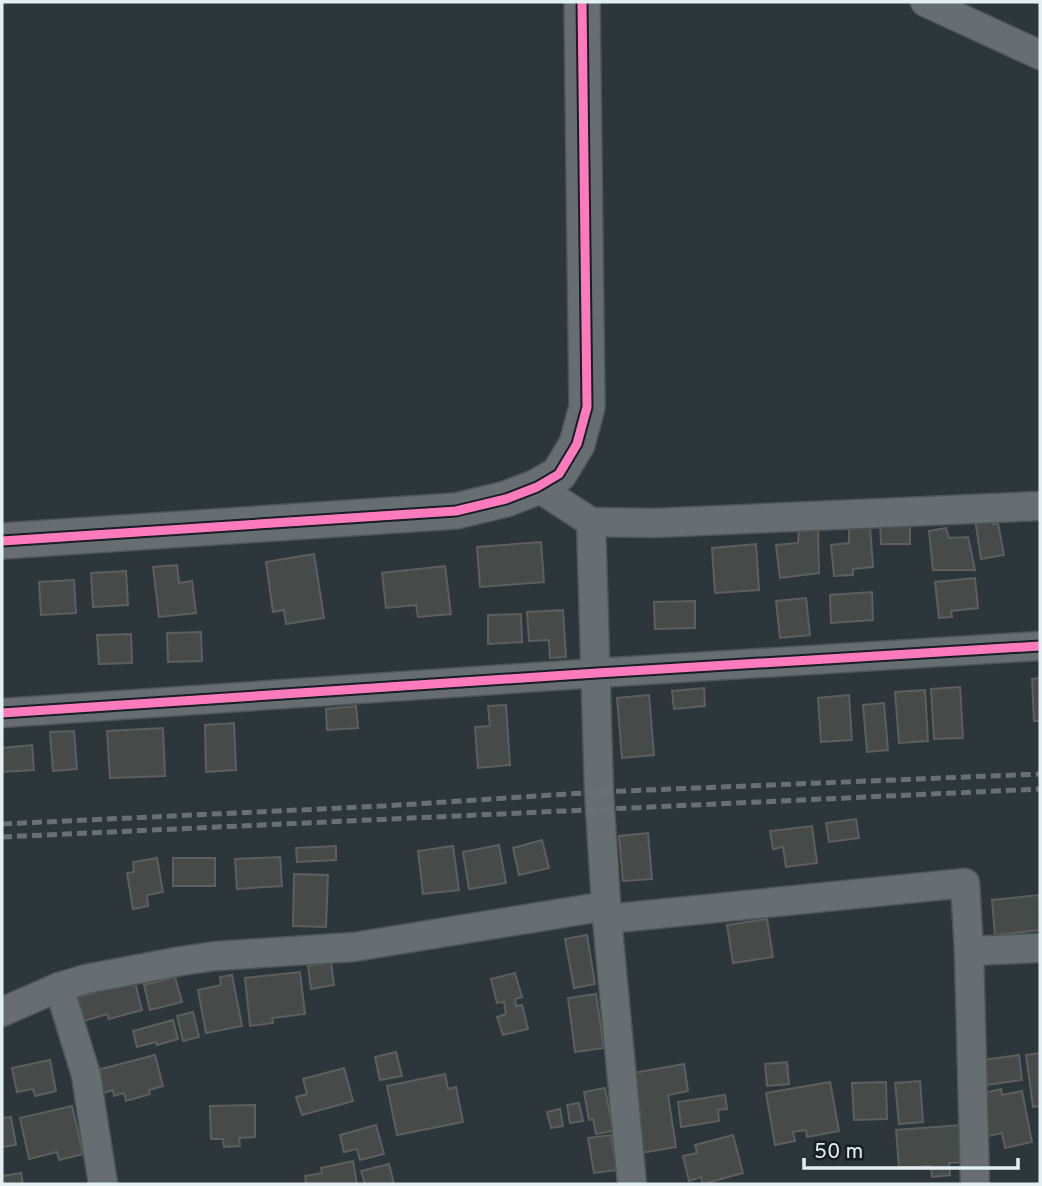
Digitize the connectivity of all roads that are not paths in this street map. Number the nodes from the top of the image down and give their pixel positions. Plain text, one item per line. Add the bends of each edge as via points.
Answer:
1 (582, 2) edge
2 (925, 2) edge
3 (1040, 55) edge
4 (537, 487) junction
5 (1040, 506) edge
6 (592, 523) junction
7 (2, 541) edge
8 (1040, 646) edge
9 (597, 673) junction
10 (2, 713) edge
11 (607, 912) junction
12 (1040, 948) edge
13 (968, 951) junction
14 (59, 987) junction
15 (2, 1012) edge
16 (103, 1184) edge
17 (632, 1184) edge
18 (975, 1184) edge

1 - 4 street via 587,407 577,444 559,474
2 - 3 street
4 - 6 street
4 - 7 street via 456,511
5 - 6 street
6 - 9 street
8 - 9 street
9 - 10 street
9 - 11 street
11 - 13 street via 965,883
11 - 14 street via 354,947 216,956
11 - 17 street
12 - 13 street
13 - 18 street
14 - 15 street
14 - 16 street via 86,1075

